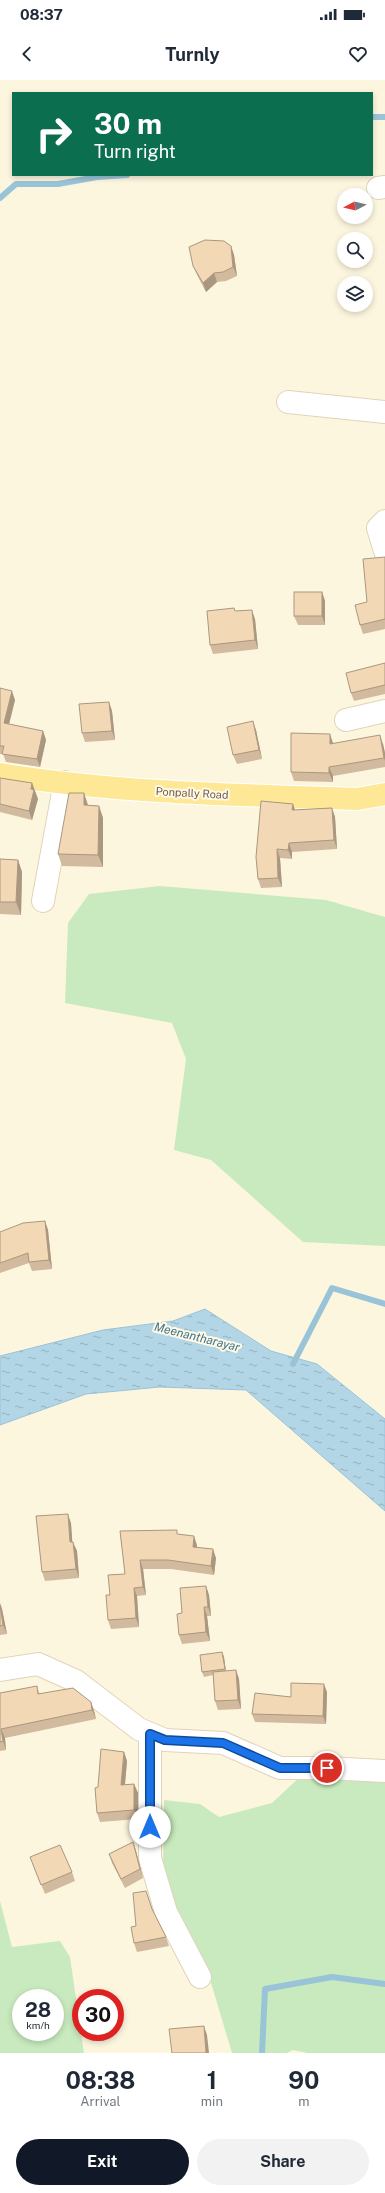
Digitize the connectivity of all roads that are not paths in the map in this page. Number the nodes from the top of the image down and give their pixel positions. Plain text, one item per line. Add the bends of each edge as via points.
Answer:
1 (288, 402) dead end
2 (385, 412) edge
3 (385, 521) edge
4 (385, 551) edge
5 (385, 711) edge
6 (346, 720) dead end
7 (0, 774) edge
8 (65, 782) junction
9 (385, 794) edge
10 (43, 901) dead end
11 (0, 1670) edge
12 (150, 1734) junction
13 (385, 1771) edge
14 (200, 1976) dead end

1 - 2 street
3 - 4 street via 378,528
5 - 6 street
7 - 8 main road, Ponpally Road
8 - 9 main road, Ponpally Road via 190,794 356,799
8 - 10 street
11 - 12 street via 38,1664 76,1681 139,1729
12 - 13 street via 165,1740 223,1743 280,1768
12 - 14 street via 150,1858 166,1912

